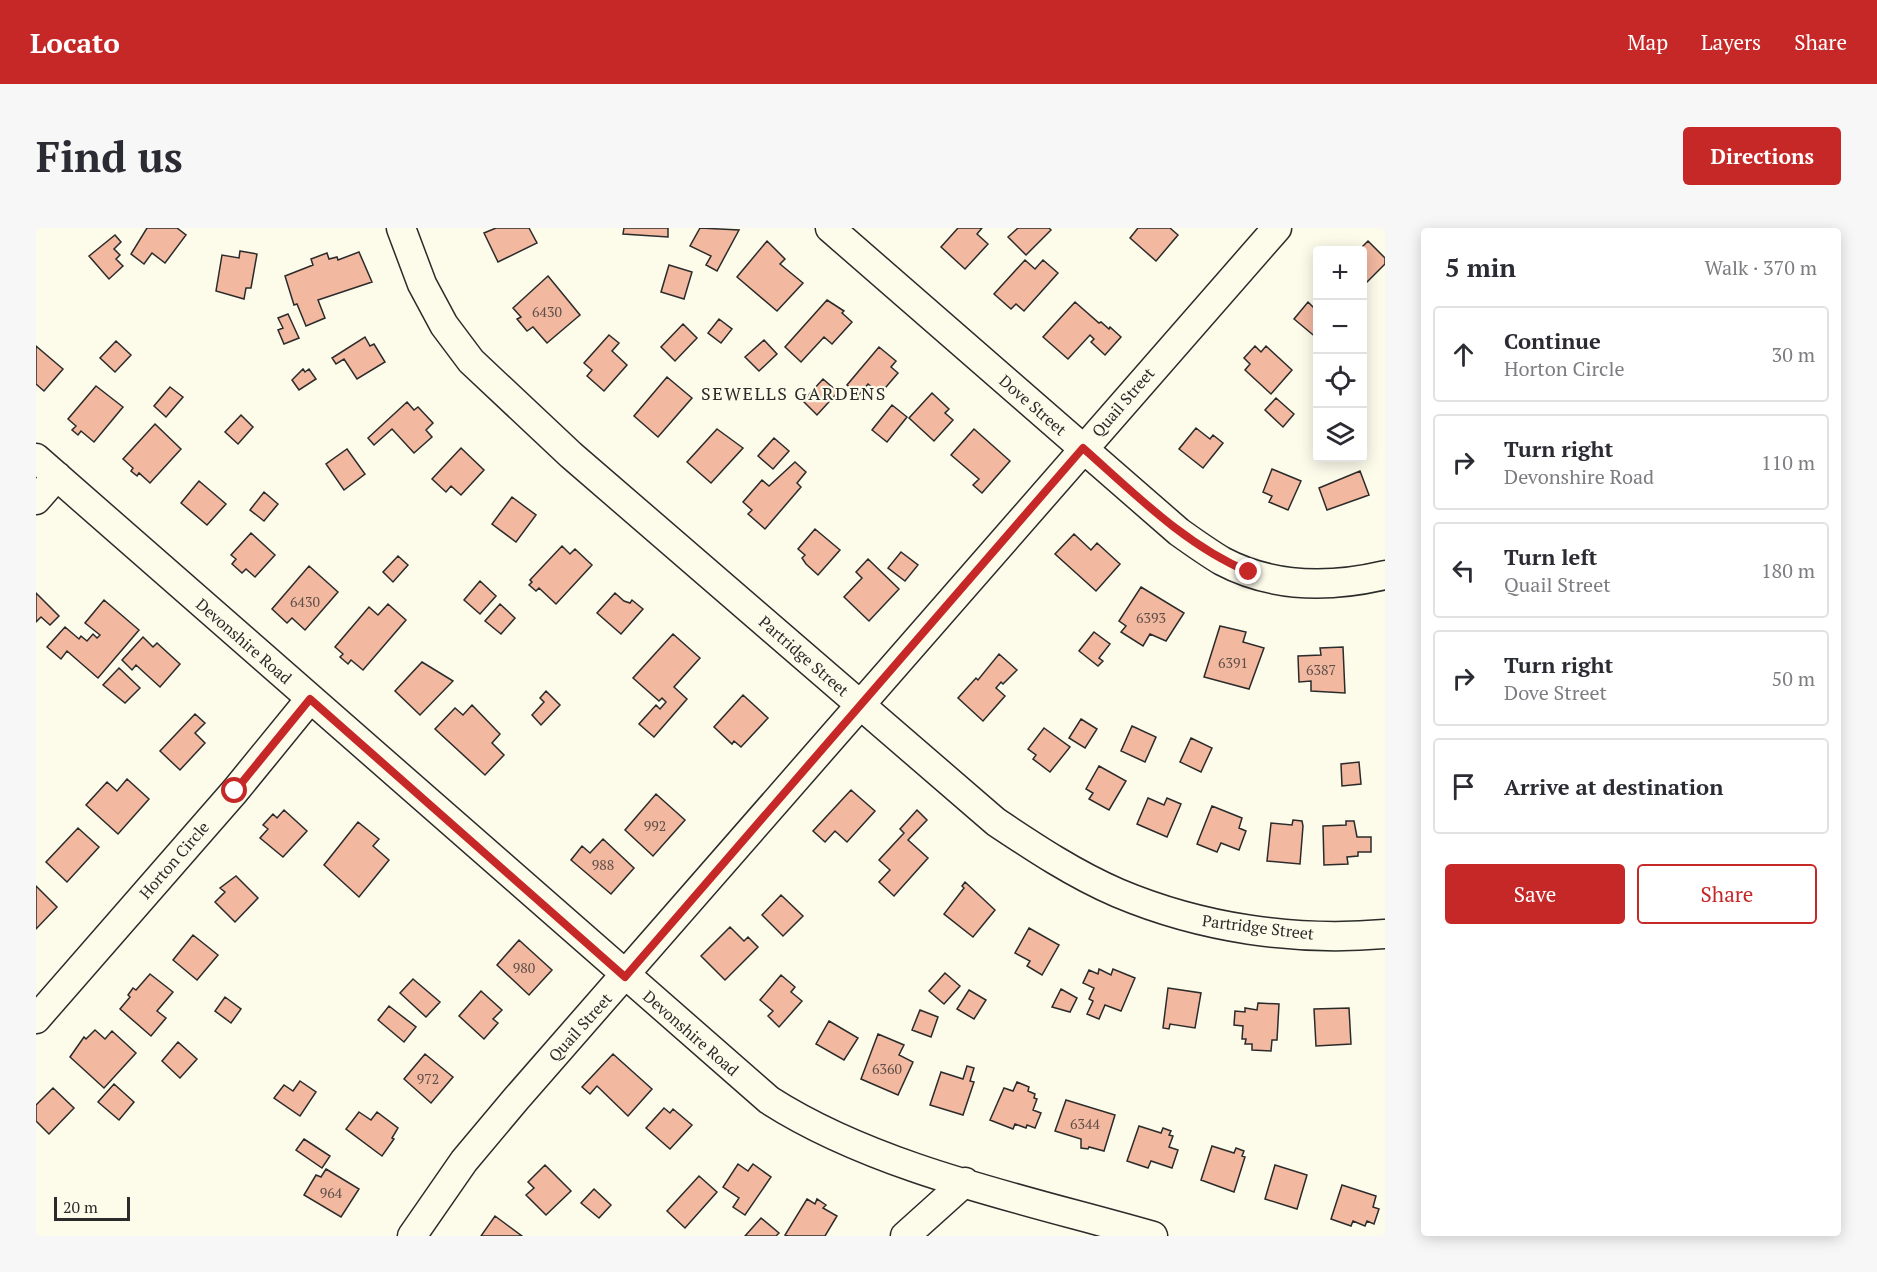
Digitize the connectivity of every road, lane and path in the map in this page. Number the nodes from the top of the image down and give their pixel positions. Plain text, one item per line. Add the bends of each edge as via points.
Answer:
1 (401, 228) edge
2 (830, 228) edge
3 (1277, 228) edge
4 (1083, 448) junction
5 (46, 467) edge
6 (36, 500) edge
7 (1385, 575) edge
8 (310, 699) junction
9 (860, 706) junction
10 (1385, 934) edge
11 (625, 977) junction
12 (36, 1019) edge
13 (965, 1182) junction
14 (412, 1236) edge
15 (905, 1236) edge
16 (1152, 1236) edge

1 - 9 street, Partridge Street via 422,284 444,325 471,361 572,455
2 - 4 street, Dove Street
3 - 4 street, Quail Street
4 - 7 street, Dove Street via 1179,532 1222,561 1277,580 1313,585 1350,583
4 - 9 street, Quail Street
5 - 6 street
5 - 8 street, Devonshire Road
8 - 11 street, Devonshire Road
8 - 12 street, Horton Circle
9 - 10 street, Partridge Street via 996,822 1054,860 1117,892 1206,922 1270,932 1350,937
9 - 11 street, Quail Street
11 - 13 street, Devonshire Road via 769,1100 807,1124 848,1143
11 - 14 street, Quail Street via 464,1161
13 - 15 street
13 - 16 street, Devonshire Road

